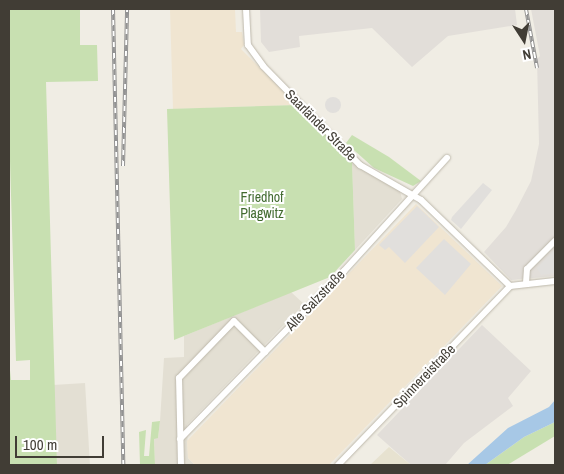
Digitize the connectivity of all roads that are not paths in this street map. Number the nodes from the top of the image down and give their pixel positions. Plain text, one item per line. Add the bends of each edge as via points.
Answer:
1 (246, 9) edge
2 (447, 158) dead end
3 (415, 196) junction
4 (555, 240) edge
5 (555, 281) edge
6 (526, 283) junction
7 (510, 286) junction
8 (265, 352) junction
9 (180, 439) junction
10 (181, 465) edge
11 (338, 465) edge

1 - 3 street, Saarländer Straße via 248,45 263,66 360,165
2 - 3 street, Alte Salzstraße
3 - 7 street, Saarländer Straße
3 - 8 street, Alte Salzstraße
4 - 6 street via 527,269
5 - 6 street
6 - 7 street
7 - 11 street, Spinnereistraße
8 - 9 street, Alte Salzstraße
8 - 9 street via 234,321 179,378
9 - 10 street

